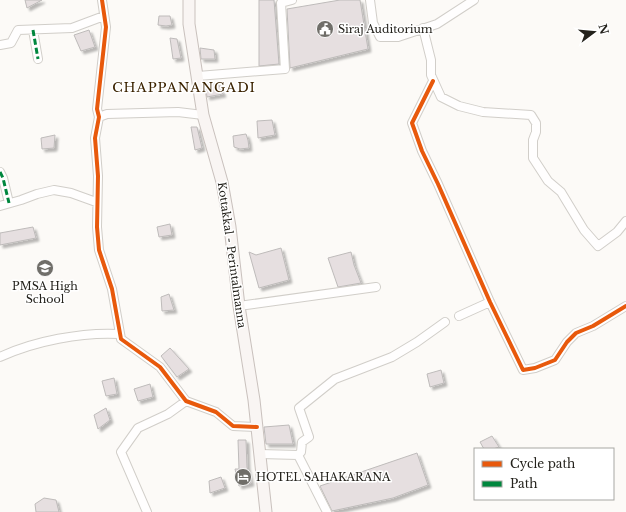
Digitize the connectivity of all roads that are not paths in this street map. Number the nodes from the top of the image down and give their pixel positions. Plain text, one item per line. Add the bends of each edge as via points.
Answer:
1 (102, 0) edge
2 (189, 0) edge
3 (292, 0) edge
4 (370, 0) edge
5 (474, 0) edge
6 (104, 16) junction
7 (423, 28) junction
8 (33, 30) junction
9 (0, 45) edge
10 (38, 59) dead end
11 (198, 76) junction
12 (433, 81) junction
13 (204, 115) junction
14 (99, 118) junction
15 (0, 172) edge
16 (96, 202) junction
17 (9, 203) junction
18 (0, 206) edge
19 (626, 222) edge
20 (376, 287) dead end
21 (490, 302) junction
22 (239, 306) junction
23 (626, 306) edge
24 (459, 316) dead end
25 (445, 322) dead end
26 (119, 334) junction
27 (0, 356) edge
28 (186, 401) junction
29 (257, 427) junction
30 (260, 454) junction
31 (298, 455) junction
32 (147, 512) edge
33 (266, 512) edge
34 (327, 512) edge

1 - 6 street
2 - 11 main road, Kottakkal - Perintalmanna via 189,24
3 - 11 street via 281,4 285,69
4 - 7 street via 374,23 380,37 398,37
5 - 7 street via 437,24
6 - 8 street via 72,28
6 - 14 street via 106,27 97,110
7 - 12 street
8 - 9 street via 18,30 11,43
8 - 10 street
11 - 13 main road, Kottakkal - Perintalmanna
12 - 19 street via 441,97 459,106 503,114 531,115 536,123 533,158 548,181 561,192 584,230 598,246
12 - 21 street via 412,123 422,151
13 - 14 street via 178,112 107,114
13 - 22 main road, Kottakkal - Perintalmanna via 222,182
14 - 16 street via 95,138 98,176
15 - 17 street via 4,178
16 - 17 street via 54,190
16 - 26 street via 99,250 112,289
17 - 18 street
20 - 22 street
21 - 23 street via 523,370 555,360 576,333
21 - 24 street
22 - 29 main road, Kottakkal - Perintalmanna
25 - 31 street via 392,357 335,379 299,408 309,437 302,442
26 - 27 street via 104,333 54,339
26 - 28 street via 121,339 160,367
28 - 29 street via 216,412 233,426
28 - 32 street via 168,414 138,428 121,452
29 - 30 main road, Kottakkal - Perintalmanna
30 - 31 street
30 - 33 main road, Kottakkal - Perintalmanna
31 - 34 street

